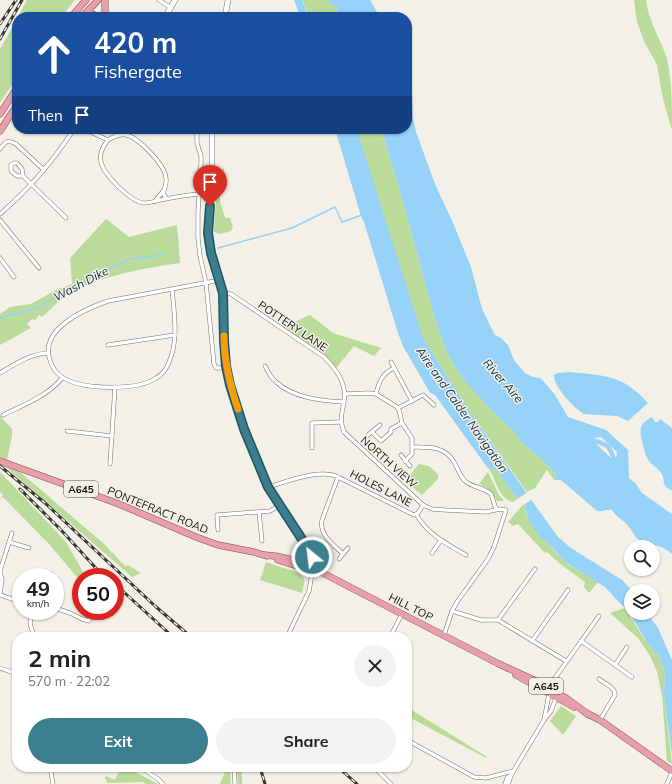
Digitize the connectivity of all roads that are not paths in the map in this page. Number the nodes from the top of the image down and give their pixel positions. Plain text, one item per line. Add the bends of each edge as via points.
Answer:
1 (86, 0) edge
2 (98, 0) edge
3 (105, 0) edge
4 (159, 0) edge
5 (175, 0) edge
6 (228, 0) edge
7 (171, 8) junction
8 (75, 12) edge
9 (88, 12) edge
10 (105, 12) edge
11 (168, 12) edge
12 (226, 12) edge
13 (12, 96) edge
14 (12, 113) edge
15 (0, 114) edge
16 (0, 131) edge
17 (71, 134) edge
18 (95, 134) edge
19 (197, 134) edge
20 (212, 134) edge
21 (108, 140) junction
22 (0, 149) edge
23 (44, 170) junction
24 (23, 176) dead end
25 (30, 184) junction
26 (164, 189) junction
27 (211, 193) junction
28 (199, 194) junction
29 (166, 198) junction
30 (154, 201) junction
31 (0, 214) edge
32 (66, 218) dead end
33 (0, 220) edge
34 (0, 258) edge
35 (38, 268) dead end
36 (14, 277) dead end
37 (220, 280) junction
38 (206, 283) junction
39 (172, 289) junction
40 (223, 293) junction
41 (175, 335) junction
42 (108, 345) dead end
43 (48, 353) junction
44 (391, 362) dead end
45 (226, 366) junction
46 (265, 366) dead end
47 (394, 368) junction
48 (0, 373) edge
49 (62, 378) junction
50 (115, 387) junction
51 (345, 394) junction
52 (376, 394) junction
53 (412, 401) junction
54 (344, 402) junction
55 (434, 405) dead end
56 (398, 408) junction
57 (3, 415) dead end
58 (340, 422) junction
59 (402, 423) junction
60 (380, 425) dead end
61 (67, 431) dead end
62 (372, 432) junction
63 (368, 435) dead end
64 (112, 436) junction
65 (413, 447) junction
66 (312, 448) dead end
67 (401, 455) dead end
68 (405, 460) junction
69 (1, 461) edge
70 (110, 464) dead end
71 (410, 466) dead end
72 (338, 477) junction
73 (268, 487) junction
74 (423, 505) junction
75 (279, 506) junction
76 (496, 509) junction
77 (259, 512) junction
78 (416, 514) junction
79 (218, 530) dead end
80 (12, 533) dead end
81 (441, 540) junction
82 (262, 541) dead end
83 (9, 542) junction
84 (29, 548) dead end
85 (348, 548) dead end
86 (432, 553) dead end
87 (343, 554) junction
88 (466, 555) dead end
89 (338, 559) dead end
90 (313, 568) junction
91 (535, 569) dead end
92 (0, 571) edge
93 (568, 590) dead end
94 (0, 594) edge
95 (12, 599) edge
96 (452, 611) junction
97 (402, 614) junction
98 (599, 616) dead end
99 (30, 620) edge
100 (498, 620) junction
101 (32, 632) edge
102 (289, 632) edge
103 (393, 632) edge
104 (444, 635) junction
105 (532, 641) junction
106 (582, 641) junction
107 (627, 647) dead end
108 (566, 662) junction
109 (615, 665) junction
110 (0, 668) edge
111 (12, 672) edge
112 (632, 677) dead end
113 (599, 680) dead end
114 (551, 691) junction
115 (556, 698) junction
116 (589, 715) junction
117 (544, 720) junction
118 (600, 720) junction
119 (412, 743) edge
120 (672, 771) edge
121 (51, 772) edge
122 (148, 772) edge
123 (234, 772) edge
124 (379, 772) edge
125 (512, 773) junction
126 (53, 784) edge
127 (162, 784) edge
128 (235, 784) edge
129 (391, 784) edge
130 (505, 784) edge
131 (508, 784) edge
132 (667, 784) edge

1 - 8 main road
2 - 9 main road
3 - 10 main road
4 - 7 street
5 - 7 main road
6 - 12 main road
7 - 11 main road
13 - 15 main road
14 - 16 main road
17 - 23 street
18 - 21 street
19 - 28 street via 201,156
20 - 27 main road
21 - 26 street via 126,135 135,139 161,165 166,178
21 - 30 street via 101,152 100,162 105,172 130,198 145,203
22 - 23 street via 11,141
23 - 25 street
24 - 25 street
25 - 31 street
25 - 32 street
26 - 29 street
26 - 30 street
27 - 28 street
27 - 37 main road via 208,233 211,253
28 - 29 street
28 - 38 street via 198,238
29 - 30 street
33 - 35 street
34 - 36 street
37 - 38 street
37 - 40 main road
38 - 39 street
38 - 45 street via 214,364 216,368
39 - 41 street
39 - 43 street via 92,306 60,328 53,336
40 - 45 main road
40 - 51 street, POTTERY LANE via 231,294 324,357 336,368
41 - 42 street
41 - 50 street via 169,363 157,378 133,386
43 - 48 street via 18,362
43 - 49 street via 53,367
44 - 47 street
45 - 73 main road via 244,429
46 - 54 street via 276,382 295,393 314,399
47 - 52 street via 382,377
47 - 53 street
49 - 50 street via 91,387
49 - 57 street via 31,402
50 - 64 street
51 - 52 street
51 - 54 street, POTTERY LANE
52 - 56 street
53 - 55 street via 423,396
53 - 56 street
54 - 58 street, POTTERY LANE
56 - 59 street
58 - 66 street via 312,423
58 - 74 street, NORTH VIEW via 344,432
59 - 62 street via 395,426 381,442
59 - 65 street via 412,438
60 - 62 street
61 - 64 street
62 - 63 street
64 - 70 street
65 - 68 street via 412,454
65 - 76 street via 444,451 454,461 465,481 491,494
67 - 68 street
68 - 71 street
69 - 90 main road, PONTEFRACT ROAD / A645 via 119,504 218,545
72 - 73 street, HOLES LANE via 330,474 311,476
72 - 78 street, HOLES LANE
72 - 87 street via 321,526 328,540
73 - 75 main road
74 - 76 street, HOLES LANE via 445,510 486,512
74 - 78 street, HOLES LANE
75 - 77 street via 270,511
75 - 90 main road via 309,550
76 - 96 street, HOLES LANE via 506,510 494,547
77 - 79 street via 217,515
77 - 82 street
78 - 81 street
80 - 83 street
81 - 86 street
81 - 88 street
83 - 84 street
83 - 92 street
85 - 87 street
87 - 89 street
90 - 97 main road, HILL TOP / A645
90 - 102 street via 309,591
91 - 100 street
92 - 94 street
93 - 105 street
94 - 95 street
96 - 100 street via 481,620
96 - 104 street
97 - 103 street
97 - 104 main road, HILL TOP / A645
98 - 106 street
99 - 101 street via 29,626
100 - 105 street
104 - 114 main road, HILL TOP / A645 via 533,679
105 - 108 street
106 - 108 street
106 - 109 street
107 - 109 street
108 - 114 street via 555,678
109 - 112 street
110 - 111 street
113 - 118 street via 616,692
114 - 115 main road, HILL TOP / A645
114 - 116 main road, HILL TOP / A645 via 566,698
114 - 117 street
115 - 116 main road, HILL TOP / A645
115 - 117 street via 551,712
116 - 118 main road, HILL TOP / A645
117 - 125 street
118 - 120 main road, HILL TOP / A645
119 - 125 street via 474,777 486,778
120 - 132 street
121 - 126 street
122 - 127 street
123 - 128 street
124 - 129 street
125 - 130 street
125 - 131 street

